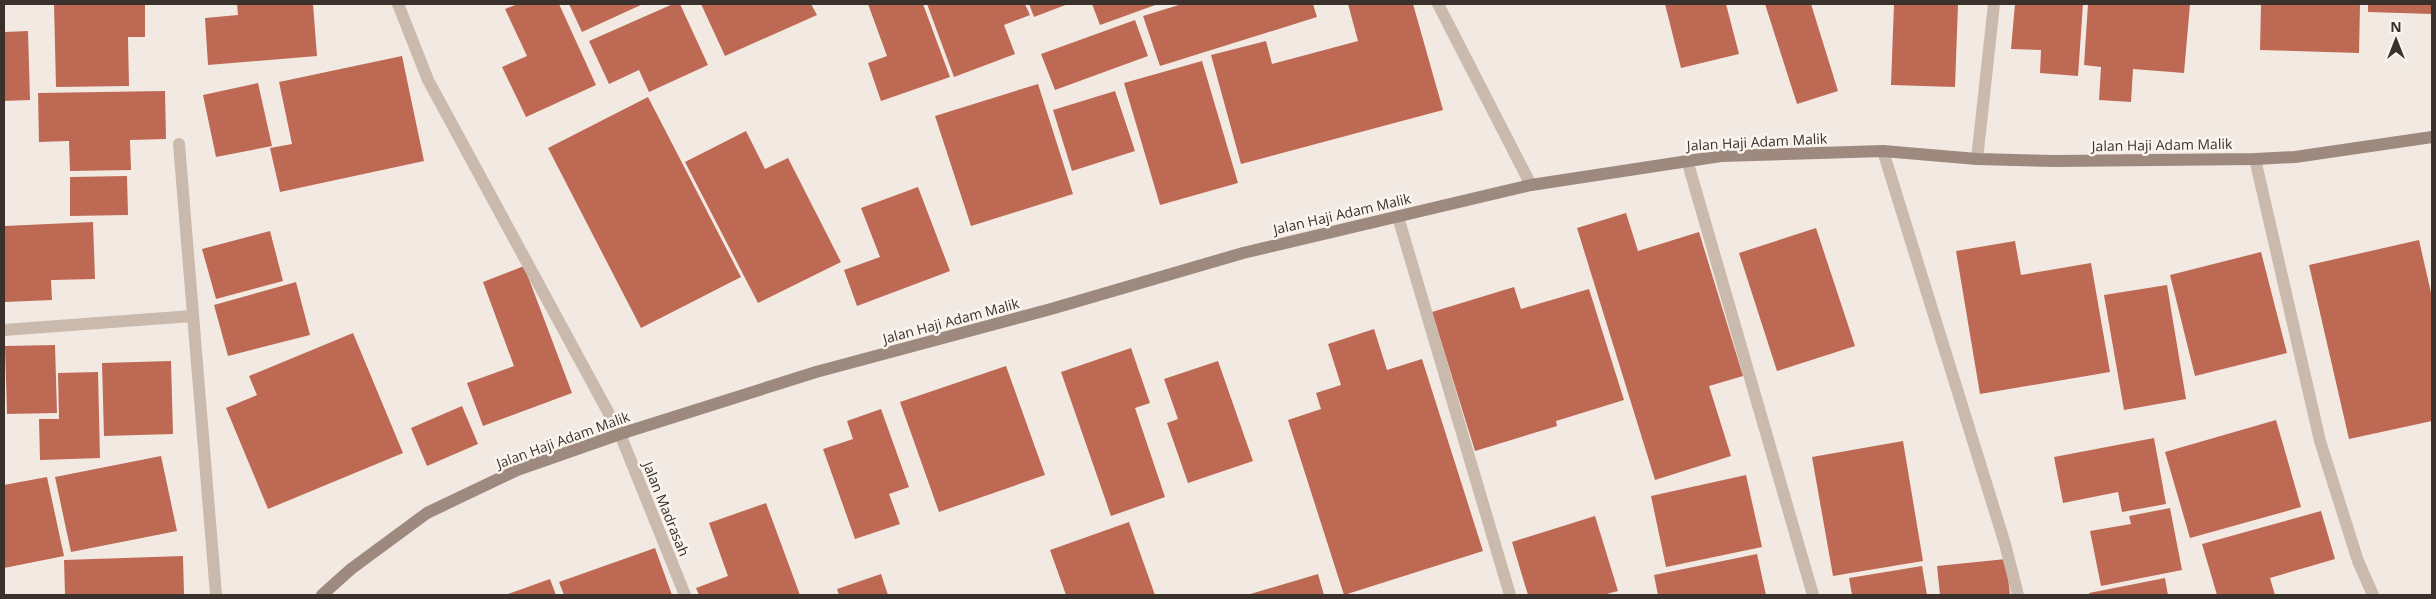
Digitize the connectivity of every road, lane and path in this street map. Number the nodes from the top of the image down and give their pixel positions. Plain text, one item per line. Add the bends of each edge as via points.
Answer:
1 (398, 4) edge
2 (1438, 4) edge
3 (1994, 4) edge
4 (2432, 137) edge
5 (179, 144) dead end
6 (1883, 151) junction
7 (1977, 159) junction
8 (2255, 159) junction
9 (1687, 160) junction
10 (1531, 185) junction
11 (1398, 217) junction
12 (192, 316) junction
13 (4, 330) edge
14 (620, 434) junction
15 (216, 595) edge
16 (322, 595) edge
17 (685, 595) edge
18 (1510, 595) edge
19 (1813, 595) edge
20 (2018, 595) edge
21 (2373, 595) edge

1 - 14 street, Jalan Madrasah via 428,80
2 - 10 street
3 - 7 street
4 - 8 main road, Jalan Haji Adam Malik via 2295,157
5 - 12 street
6 - 7 main road, Jalan Haji Adam Malik
6 - 9 main road, Jalan Haji Adam Malik
6 - 20 street via 2006,544
7 - 8 main road, Jalan Haji Adam Malik
8 - 21 street via 2320,441 2358,561
9 - 10 main road, Jalan Haji Adam Malik
9 - 19 street
10 - 11 main road, Jalan Haji Adam Malik
11 - 14 main road, Jalan Haji Adam Malik via 1244,253 816,372
11 - 18 street
12 - 13 street
12 - 15 street
14 - 16 main road, Jalan Haji Adam Malik via 517,470 427,513 351,569
14 - 17 street, Jalan Madrasah

